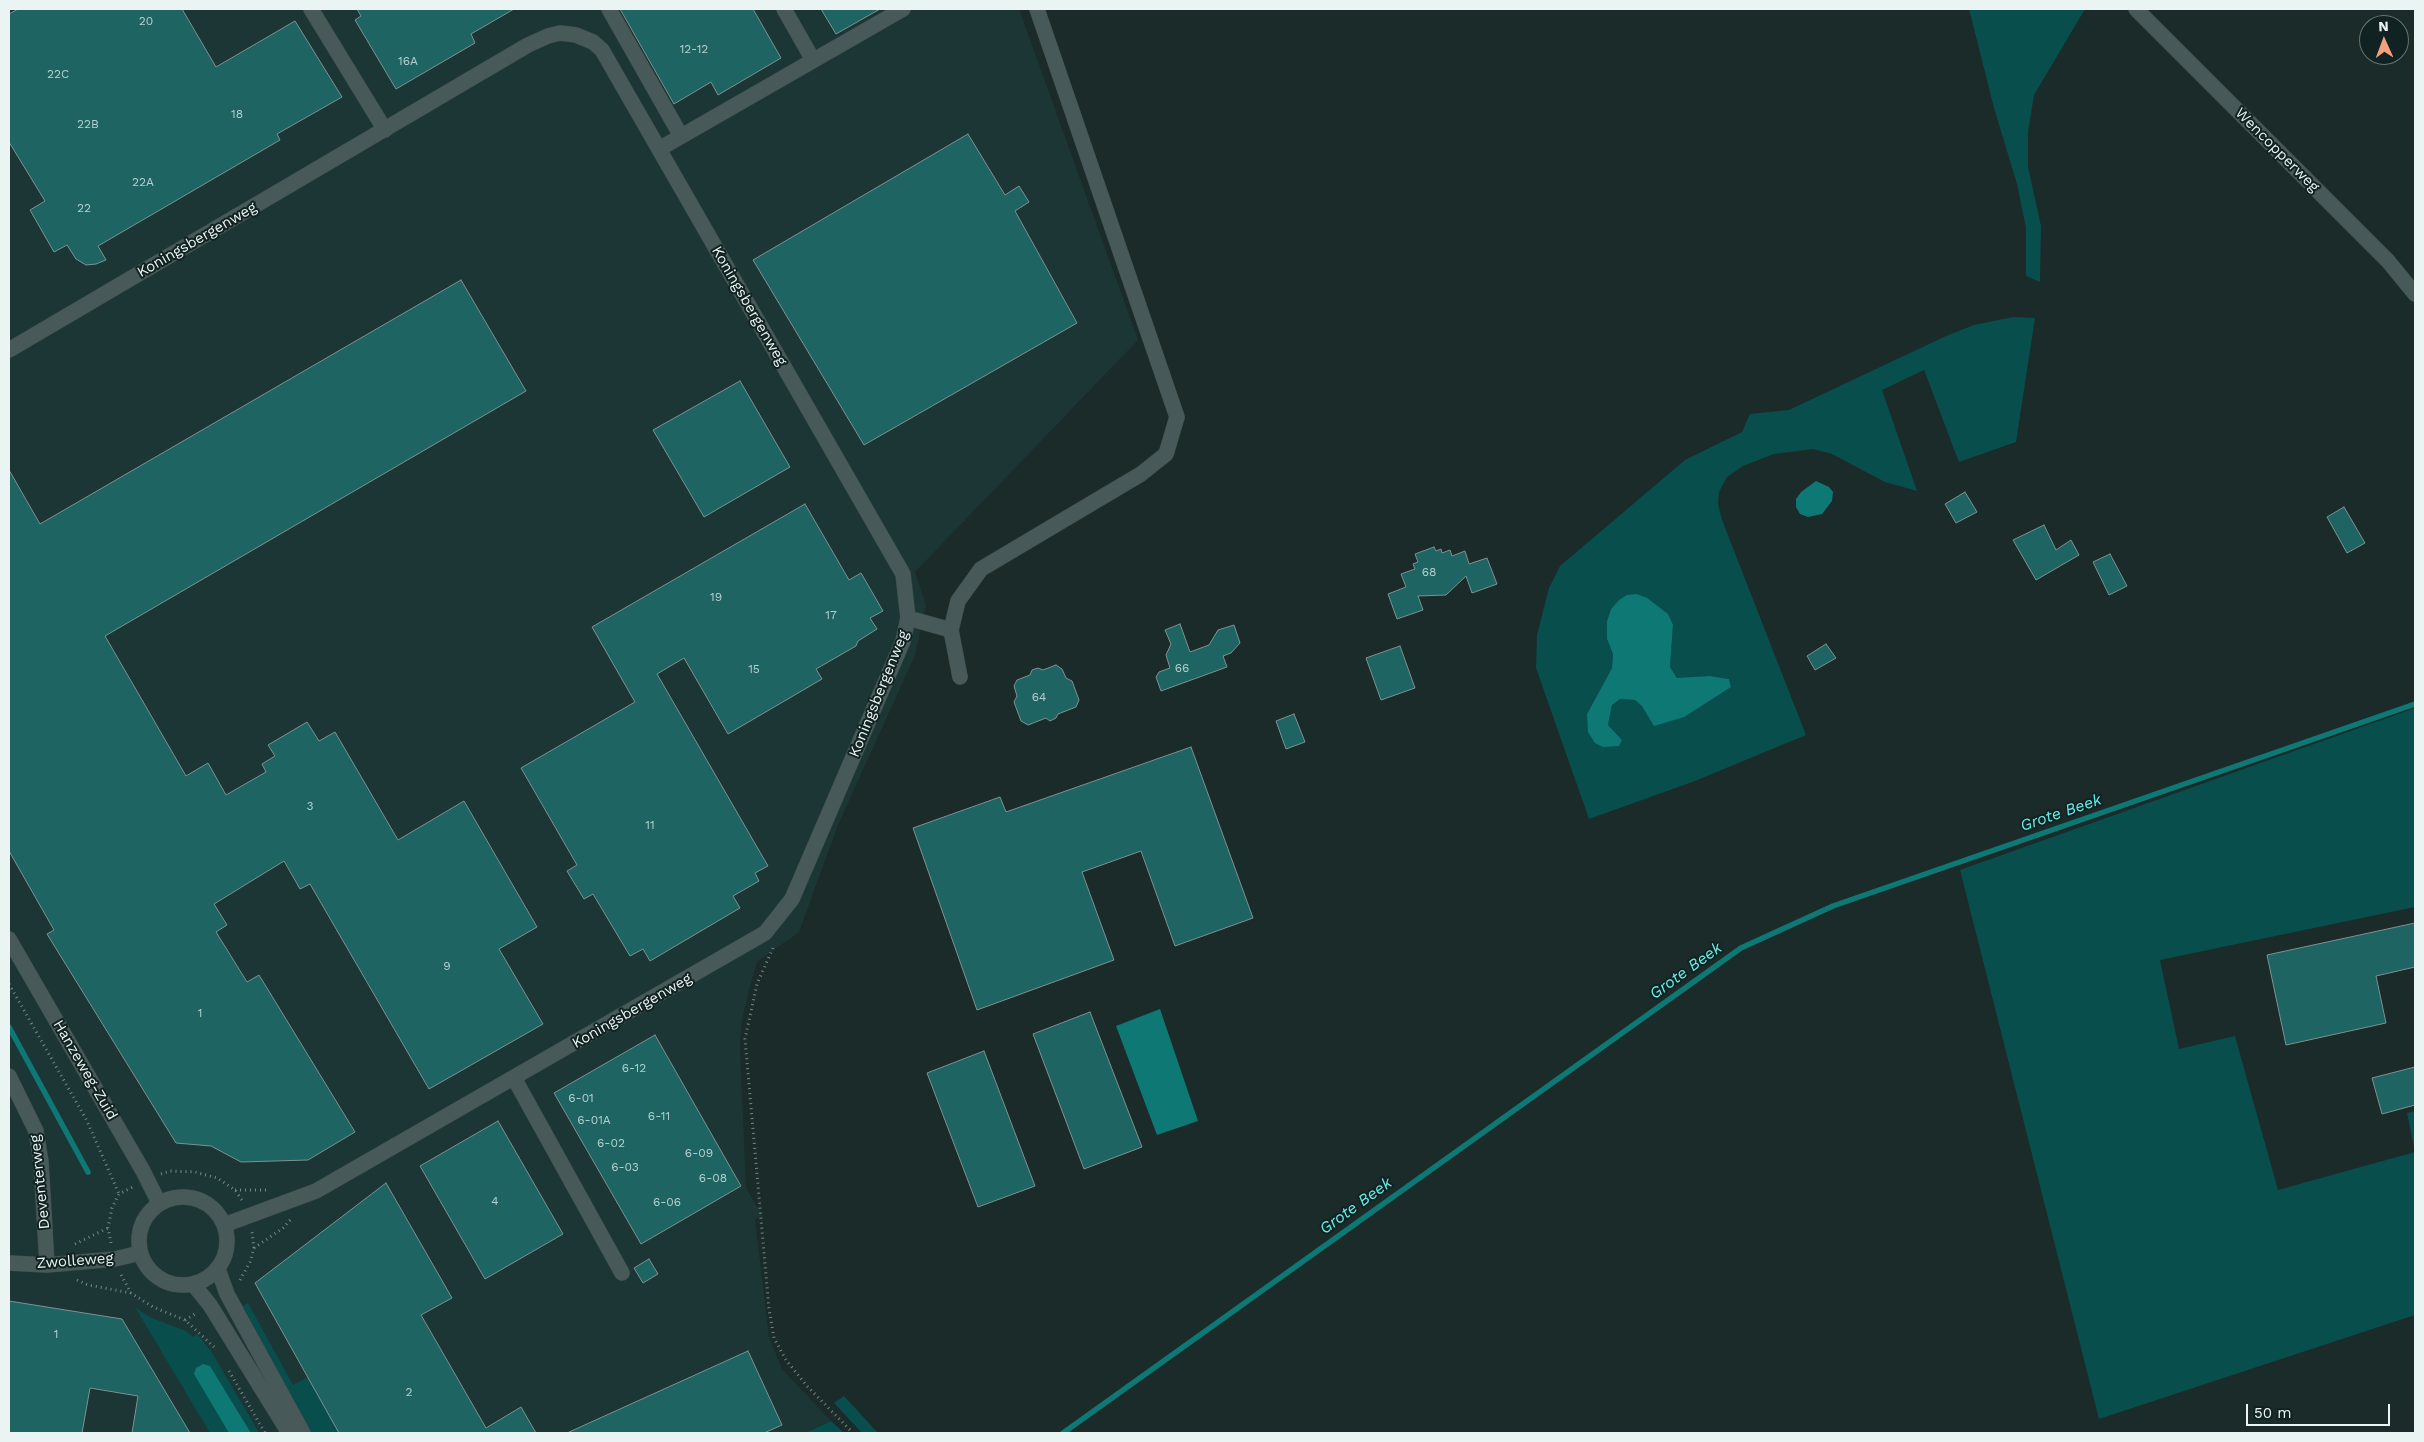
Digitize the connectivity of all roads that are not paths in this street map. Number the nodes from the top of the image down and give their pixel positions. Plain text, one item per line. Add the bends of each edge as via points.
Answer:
1 (311, 9) edge
2 (609, 9) edge
3 (784, 9) edge
4 (903, 9) edge
5 (1037, 9) edge
6 (2136, 9) edge
7 (814, 60) junction
8 (385, 130) junction
9 (681, 136) junction
10 (659, 149) junction
11 (2415, 294) edge
12 (9, 350) edge
13 (908, 618) junction
14 (951, 630) junction
15 (960, 677) dead end
16 (9, 939) edge
17 (9, 1076) edge
18 (514, 1078) junction
19 (160, 1203) junction
20 (224, 1225) junction
21 (140, 1253) junction
22 (9, 1263) edge
23 (46, 1265) junction
24 (218, 1268) junction
25 (622, 1273) dead end
26 (193, 1284) junction
27 (289, 1433) edge
28 (303, 1433) edge

1 - 8 street
2 - 9 street
3 - 7 street
4 - 7 street
5 - 14 street via 1177,417 1166,454 1142,474 981,569 958,601
6 - 11 street, Wencopperweg via 2388,261
7 - 9 street
8 - 10 street, Koningsbergenweg via 528,46 560,33 576,34 602,50
8 - 12 street, Koningsbergenweg
9 - 10 street
10 - 13 street, Koningsbergenweg via 903,574
13 - 14 street
13 - 18 street, Koningsbergenweg via 895,662 792,899 765,934
14 - 15 street
16 - 19 street, Hanzeweg-Zuid
17 - 23 street, Deventerweg via 36,1131 41,1162
18 - 20 street, Koningsbergenweg via 316,1191
18 - 25 street
19 - 20 street via 178,1197 197,1199 209,1204
19 - 21 street via 142,1224
20 - 24 street via 225,1255
21 - 23 street, Zwolleweg via 115,1259
21 - 26 street via 153,1274 165,1282
22 - 23 street, Zwolleweg
24 - 26 street
24 - 28 street via 227,1294
26 - 27 street via 210,1305

